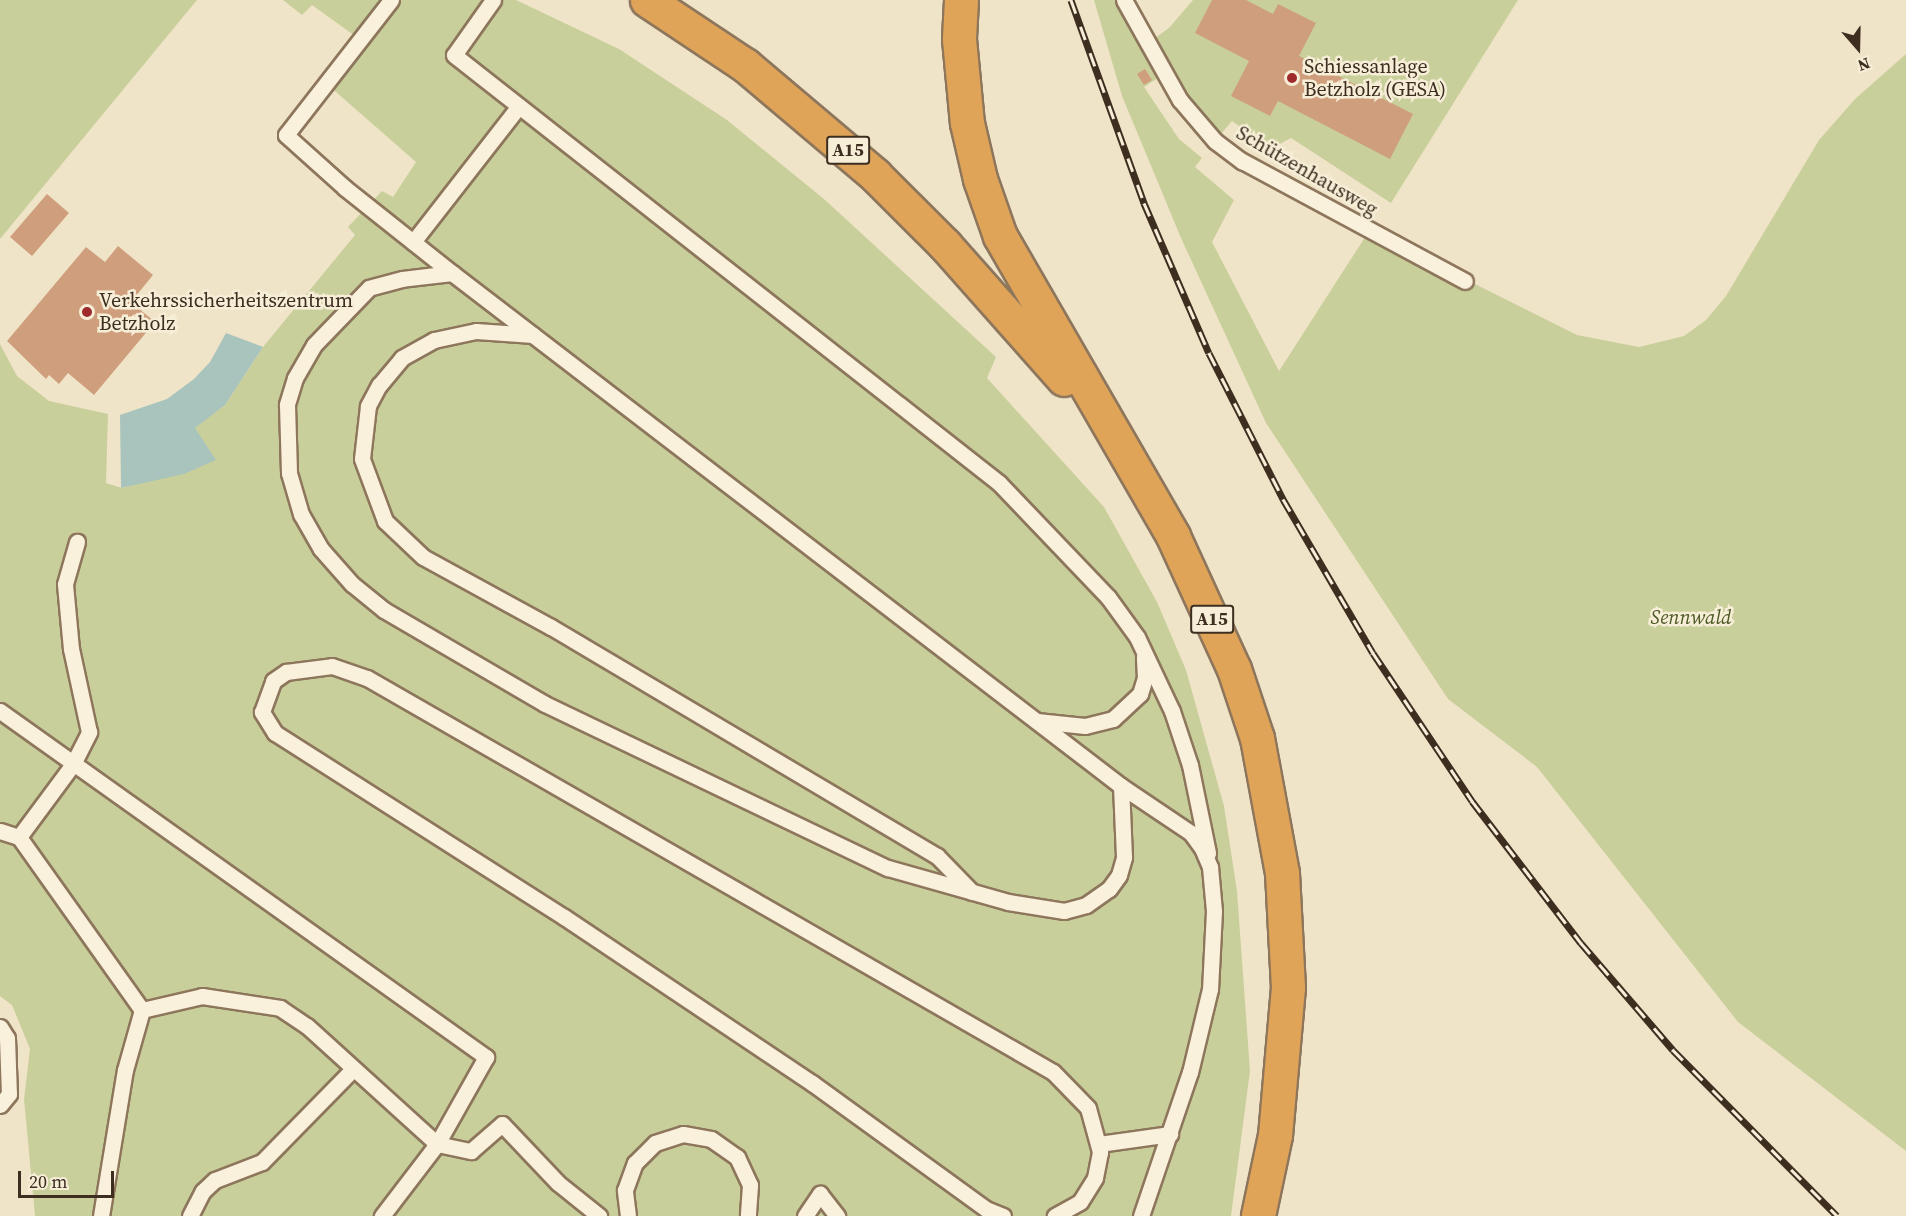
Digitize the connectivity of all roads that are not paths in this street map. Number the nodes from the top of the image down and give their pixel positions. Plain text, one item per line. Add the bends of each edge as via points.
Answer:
1 (391, 0) edge
2 (493, 0) edge
3 (647, 0) edge
4 (961, 0) edge
5 (1124, 0) edge
6 (519, 106) junction
7 (413, 242) junction
8 (452, 273) junction
9 (1465, 281) dead end
10 (533, 336) junction
11 (1106, 424) junction
12 (77, 543) dead end
13 (1137, 637) junction
14 (0, 711) edge
15 (1037, 721) junction
16 (73, 764) junction
17 (1120, 786) junction
18 (0, 831) edge
19 (19, 837) junction
20 (1210, 867) junction
21 (973, 893) junction
22 (142, 1010) junction
23 (0, 1027) edge
24 (353, 1069) junction
25 (0, 1105) edge
26 (1170, 1134) junction
27 (437, 1144) junction
28 (1099, 1144) junction
29 (101, 1216) edge
30 (189, 1216) edge
31 (382, 1216) edge
32 (599, 1216) edge
33 (628, 1216) edge
34 (748, 1216) edge
35 (805, 1216) edge
36 (837, 1216) edge
37 (1003, 1216) edge
38 (1055, 1216) edge
39 (1141, 1216) edge
40 (1258, 1216) edge

1 - 7 lane via 286,135
2 - 6 lane via 454,55
3 - 11 highway, A15 via 745,65 875,175 945,245
4 - 11 highway via 963,97 973,155 990,210 1018,270
5 - 9 lane, Schützenhausweg via 1180,100 1215,141 1242,161
6 - 7 lane
6 - 13 lane via 999,483 1078,563
7 - 8 lane
8 - 10 lane
8 - 21 lane via 369,288 314,345 295,378 285,430 289,473 302,514 321,549 352,584 384,610 545,704 888,868
10 - 15 lane
10 - 21 lane via 476,331 434,340 402,358 379,385 368,406 362,459 385,521 423,557 551,627 937,856
11 - 40 highway, A15 via 1173,536 1205,602 1234,669 1270,795 1286,909 1287,1014 1275,1136
12 - 16 lane via 65,584 71,649 89,732
13 - 15 lane via 1145,678 1128,709 1113,719 1085,726
13 - 20 lane via 1181,736
14 - 16 lane
15 - 17 lane
16 - 19 lane
16 - 27 lane via 486,1057
17 - 20 lane via 1191,833
17 - 21 lane via 1124,857 1119,875 1102,895 1079,907 1054,910
18 - 19 lane
19 - 22 lane
20 - 26 lane via 1215,931 1210,989 1200,1039
22 - 24 lane via 202,996 280,1008 307,1026
22 - 29 lane via 125,1070
23 - 25 lane via 8,1038 9,1094
24 - 27 lane
24 - 30 lane via 262,1162 208,1186 194,1202
26 - 28 lane
26 - 39 lane
27 - 31 lane
27 - 32 lane via 471,1151 502,1124 558,1184
28 - 37 lane via 1088,1108 1053,1072 367,678 332,666 286,672 273,681 262,712 275,733 573,923 812,1083 986,1209
28 - 38 lane via 1099,1163 1090,1187 1080,1202
33 - 34 lane via 626,1190 635,1163 655,1143 683,1134 711,1138 737,1156 750,1185
35 - 36 lane via 820,1194

